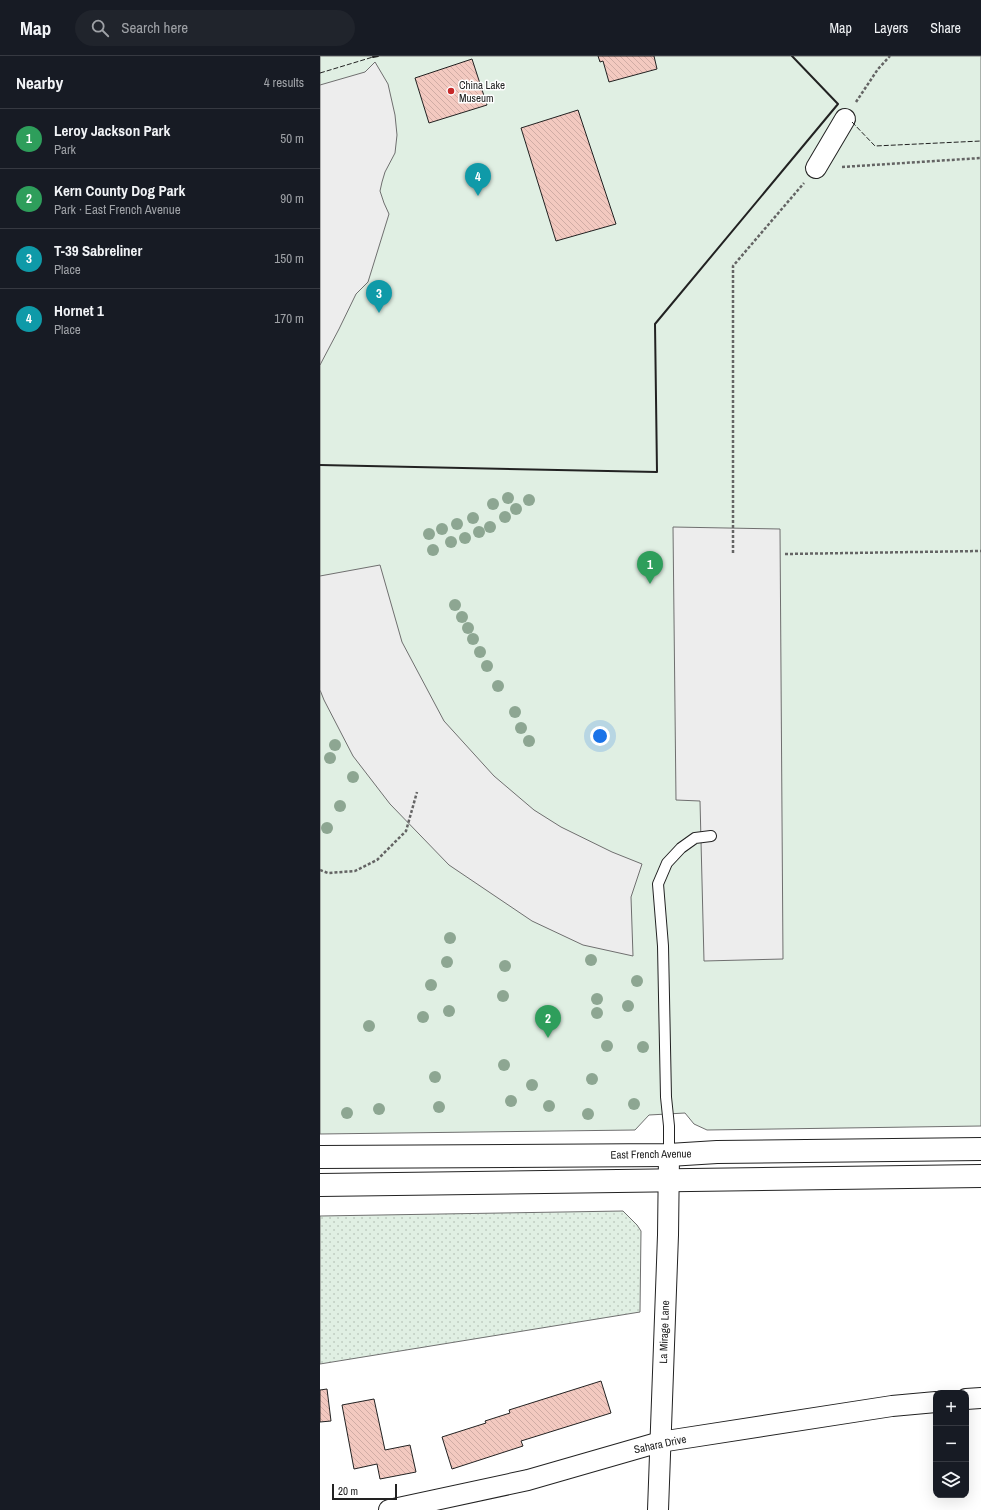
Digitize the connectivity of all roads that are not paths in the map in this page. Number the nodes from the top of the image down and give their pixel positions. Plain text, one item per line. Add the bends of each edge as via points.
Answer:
1 (845, 119) road end
2 (816, 168) road end
3 (711, 836) dead end
4 (981, 1149) edge
5 (669, 1155) junction
6 (320, 1157) edge
7 (981, 1176) edge
8 (668, 1180) junction
9 (320, 1185) edge
10 (981, 1398) edge
11 (969, 1399) edge
12 (933, 1402) edge
13 (660, 1442) junction
14 (388, 1510) edge
15 (658, 1510) edge

1 - 2 street
3 - 5 lane via 695,838 681,848 667,863 658,884 663,946
4 - 5 street, East French Avenue via 717,1152
5 - 6 street, East French Avenue
5 - 8 street, La Mirage Lane
7 - 8 street
8 - 9 street
8 - 13 street, La Mirage Lane
10 - 11 street
12 - 13 street, Sahara Drive via 892,1406
13 - 14 street, Sahara Drive via 528,1480
13 - 15 street, La Mirage Lane

